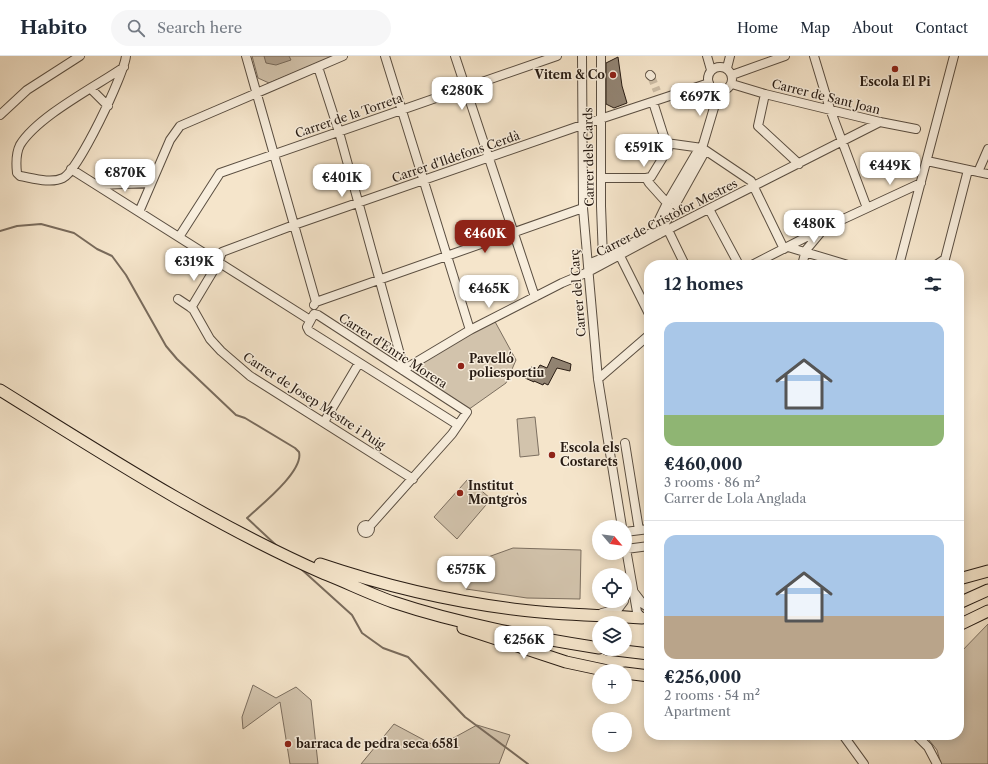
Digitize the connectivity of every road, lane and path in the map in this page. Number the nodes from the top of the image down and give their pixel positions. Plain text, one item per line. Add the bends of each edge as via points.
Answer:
1 (80, 56) edge
2 (126, 56) edge
3 (246, 56) edge
4 (343, 56) edge
5 (385, 56) edge
6 (455, 56) edge
7 (557, 56) edge
8 (582, 56) edge
9 (601, 56) edge
10 (707, 56) edge
11 (730, 56) edge
12 (785, 56) edge
13 (814, 56) edge
14 (954, 56) edge
15 (318, 66) junction
16 (124, 67) junction
17 (711, 70) junction
18 (730, 72) junction
19 (709, 83) junction
20 (732, 84) junction
21 (91, 89) junction
22 (465, 89) junction
23 (719, 91) junction
24 (657, 92) tunnel mouth
25 (256, 94) junction
26 (765, 94) junction
27 (656, 101) junction
28 (108, 106) junction
29 (830, 109) junction
30 (3, 110) edge
31 (402, 111) junction
32 (601, 119) junction
33 (880, 122) junction
34 (582, 125) junction
35 (916, 129) dead end
36 (338, 132) junction
37 (842, 141) junction
38 (666, 143) junction
39 (702, 148) junction
40 (988, 149) edge
41 (274, 154) junction
42 (489, 159) junction
43 (927, 161) junction
44 (799, 164) junction
45 (71, 169) junction
46 (968, 170) junction
47 (978, 172) junction
48 (988, 174) edge
49 (602, 178) junction
50 (646, 178) junction
51 (424, 181) junction
52 (151, 183) junction
53 (921, 183) junction
54 (97, 185) junction
55 (754, 186) junction
56 (358, 203) junction
57 (667, 203) junction
58 (583, 208) junction
59 (867, 208) junction
60 (709, 209) junction
61 (139, 212) junction
62 (294, 225) junction
63 (824, 228) junction
64 (668, 230) junction
65 (514, 233) junction
66 (659, 234) junction
67 (178, 238) junction
68 (786, 248) junction
69 (806, 252) junction
70 (447, 256) junction
71 (620, 256) junction
72 (603, 258) junction
73 (683, 260) edge
74 (736, 260) edge
75 (762, 260) edge
76 (804, 260) edge
77 (832, 260) edge
78 (900, 260) edge
79 (944, 260) edge
80 (218, 263) junction
81 (588, 268) junction
82 (380, 280) junction
83 (535, 297) junction
84 (178, 299) dead end
85 (316, 302) junction
86 (644, 304) edge
87 (191, 308) junction
88 (315, 313) junction
89 (310, 320) junction
90 (470, 330) junction
91 (644, 339) edge
92 (359, 362) junction
93 (402, 370) junction
94 (598, 379) junction
95 (0, 390) edge
96 (324, 422) junction
97 (458, 425) junction
98 (625, 443) dead end
99 (412, 479) junction
100 (621, 520) edge
101 (369, 527) dead end
102 (639, 530) junction
103 (644, 530) edge
104 (632, 531) edge
105 (644, 546) edge
106 (632, 547) edge
107 (294, 560) junction
108 (988, 571) edge
109 (964, 578) edge
110 (632, 589) joint
111 (988, 590) edge
112 (964, 601) edge
113 (644, 605) edge
114 (619, 608) edge
115 (988, 611) edge
116 (593, 614) junction
117 (644, 617) edge
118 (644, 618) edge
119 (453, 620) junction
120 (964, 623) edge
121 (592, 647) edge
122 (632, 652) edge
123 (644, 653) edge
124 (592, 668) edge
125 (632, 674) edge
126 (644, 675) edge
127 (847, 740) edge
128 (921, 740) edge
129 (864, 764) edge
130 (937, 764) edge

1 - 30 street via 27,90
2 - 16 street
3 - 25 street
4 - 15 street
5 - 31 street
6 - 22 street
7 - 22 street, Carrer de la Torreta
8 - 34 street, Carrer del Carç
9 - 32 street, Carrer dels Cards
10 - 17 street
11 - 18 street
12 - 18 street
13 - 29 street
14 - 43 street
15 - 25 street
15 - 36 street
16 - 21 street
16 - 28 street
17 - 18 street via 719,66
17 - 19 street
18 - 20 street
19 - 23 street via 714,90
19 - 27 street, Carrer d'Ildefons Cerdà
20 - 23 street
20 - 26 street, Carrer de Sant Joan
21 - 28 street
21 - 45 street via 44,118 18,150 16,173 20,176 51,181 63,178
22 - 31 street, Carrer de la Torreta
22 - 42 street
23 - 39 street
24 - 27 street
25 - 41 street
25 - 52 street via 180,126 170,140
26 - 29 street, Carrer de Sant Joan
26 - 44 street via 758,126
27 - 32 street, Carrer d'Ildefons Cerdà
27 - 38 street
28 - 45 street
29 - 33 street, Carrer de Sant Joan
29 - 37 street
31 - 36 street, Carrer de la Torreta
31 - 51 street
32 - 34 street, Carrer d'Ildefons Cerdà
32 - 49 street, Carrer dels Cards
33 - 35 street, Carrer de Sant Joan
33 - 37 street, Carrer de Cristòfor Mestres
34 - 42 street, Carrer d'Ildefons Cerdà
34 - 58 street, Carrer del Carç
36 - 41 street, Carrer de la Torreta
36 - 56 street
37 - 44 street, Carrer de Cristòfor Mestres
37 - 59 street
38 - 39 street
38 - 50 street via 668,149 651,178
39 - 55 street via 751,181
39 - 57 street via 697,152
39 - 66 street via 703,155
40 - 47 street
41 - 62 street
41 - 67 street, Carrer de la Torreta via 220,173
42 - 51 street, Carrer d'Ildefons Cerdà
42 - 65 street
43 - 46 street
43 - 53 street
44 - 55 street, Carrer de Cristòfor Mestres
45 - 54 street
46 - 47 street
46 - 79 street
47 - 48 street
49 - 50 street
49 - 72 street, Carrer dels Cards
50 - 57 street
51 - 56 street, Carrer d'Ildefons Cerdà
51 - 70 street
52 - 54 street
52 - 61 street
53 - 59 street
53 - 78 street
54 - 61 street
55 - 60 street, Carrer de Cristòfor Mestres
55 - 68 street
56 - 62 street, Carrer d'Ildefons Cerdà
56 - 82 street
57 - 72 street via 653,232
58 - 65 street
58 - 81 street, Carrer del Carç
59 - 63 street
60 - 64 street, Carrer de Cristòfor Mestres
60 - 74 street
61 - 67 street
62 - 80 street, Carrer d'Ildefons Cerdà via 222,252
62 - 85 street
63 - 68 street
63 - 69 street
64 - 66 street, Carrer de Cristòfor Mestres
64 - 73 street
65 - 70 street
65 - 83 street
66 - 71 street, Carrer de Cristòfor Mestres
67 - 80 street
68 - 69 street
68 - 75 street
69 - 76 street
69 - 77 street
70 - 82 street
70 - 90 street
71 - 81 street, Carrer de Cristòfor Mestres
71 - 86 street
72 - 81 street
80 - 87 street, Carrer d'Ildefons Cerdà
80 - 89 street
81 - 83 street, Carrer de Cristòfor Mestres
81 - 94 street, Carrer del Carç
82 - 85 street
82 - 93 street
83 - 90 street, Carrer de Cristòfor Mestres
84 - 87 street, Carrer de Josep Mestre i Puig
85 - 88 street
87 - 96 street, Carrer de Josep Mestre i Puig via 210,339 231,361 250,376
88 - 89 street
88 - 93 street, Carrer d'Enric Morera
89 - 92 street via 306,328
90 - 93 street, Carrer de Cristòfor Mestres
91 - 94 street
92 - 96 street
92 - 97 street
93 - 97 street, Carrer d'Enric Morera via 467,412
94 - 100 street, Carrer del Carç
95 - 107 main road via 190,507
96 - 99 street, Carrer de Josep Mestre i Puig
97 - 99 street
98 - 102 street
99 - 101 street
102 - 103 street
102 - 104 street
105 - 106 street
107 - 116 main road via 312,562 384,583 468,602 557,613
107 - 119 main road via 392,602
108 - 109 main road
110 - 113 street
110 - 117 street via 637,612
111 - 112 main road
114 - 116 street
115 - 120 main road
116 - 118 main road
119 - 121 main road
119 - 124 main road via 468,630 566,662
122 - 123 main road
125 - 126 main road
127 - 129 street
128 - 130 street

